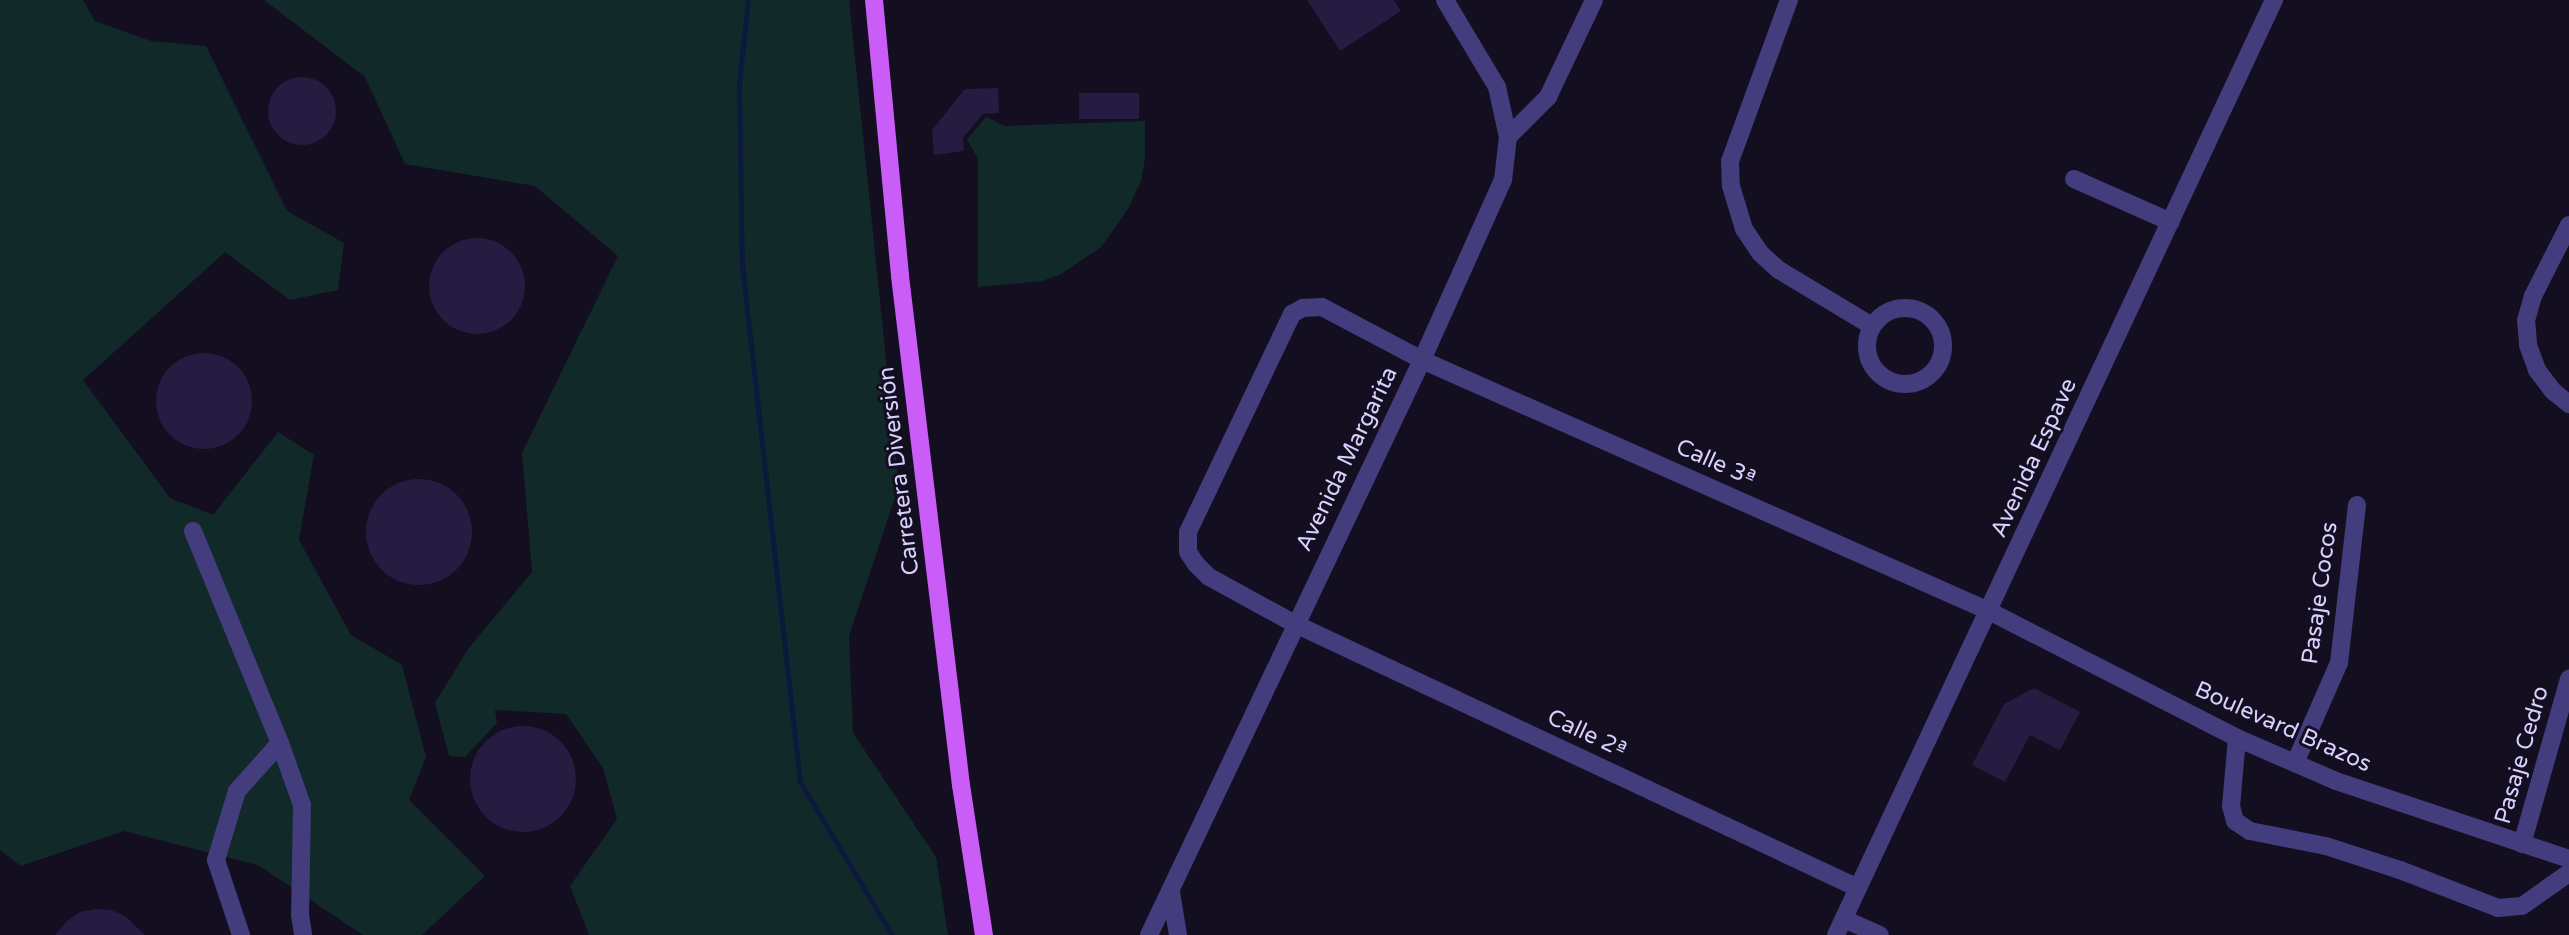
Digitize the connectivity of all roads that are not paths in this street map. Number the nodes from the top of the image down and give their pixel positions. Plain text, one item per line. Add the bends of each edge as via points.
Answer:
1 (874, 0) edge
2 (1445, 0) edge
3 (1594, 0) edge
4 (1789, 0) edge
5 (2274, 0) edge
6 (1508, 137) junction
7 (2074, 179) dead end
8 (2171, 222) junction
9 (2569, 225) edge
10 (1872, 326) junction
11 (1422, 359) junction
12 (2569, 404) edge
13 (2357, 505) dead end
14 (192, 531) dead end
15 (1989, 611) junction
16 (1295, 624) junction
17 (2569, 679) edge
18 (2237, 738) junction
19 (280, 743) junction
20 (2295, 763) junction
21 (2522, 844) junction
22 (2569, 859) edge
23 (2569, 873) edge
24 (1858, 888) junction
25 (1171, 892) junction
26 (1840, 927) edge
27 (241, 935) edge
28 (303, 935) edge
29 (984, 935) edge
30 (1149, 935) edge
31 (1178, 935) edge
32 (1880, 935) edge

1 - 29 main road, Carretera Diversión via 900,276 963,798
2 - 6 street, Avenida Margarita via 1497,87
3 - 6 street via 1548,97
4 - 10 street via 1730,161 1737,211 1760,253 1779,270
5 - 8 street, Avenida Espave
6 - 11 street, Avenida Margarita via 1503,180
7 - 8 street
8 - 15 street, Avenida Espave
9 - 12 street via 2533,296 2526,320 2537,370
10 - 10 street via 1867,350 1876,372 1885,379 1909,385 1920,382 1939,364 1943,351 1938,326 1918,310 1892,310
11 - 15 street, Calle 3ª
11 - 16 street, Avenida Margarita
11 - 16 street, Calle 3ª via 1322,307 1292,314 1188,532 1188,552 1209,577
13 - 20 street, Pasaje Cocos via 2339,663
14 - 19 street
15 - 18 street, Boulevard Brazos
15 - 24 street, Avenida Espave
16 - 24 street, Calle 2ª
16 - 25 street, Avenida Margarita
17 - 21 street, Pasaje Cedro
18 - 20 street, Boulevard Brazos
18 - 23 street via 2231,806 2235,821 2250,831 2326,846 2498,908 2522,906
19 - 27 street via 237,791 216,860
19 - 28 street via 302,805
20 - 21 street, Boulevard Brazos
21 - 22 street, Boulevard Brazos
24 - 26 street, Avenida Espave
25 - 30 street, Avenida Margarita
25 - 31 street
26 - 32 street

